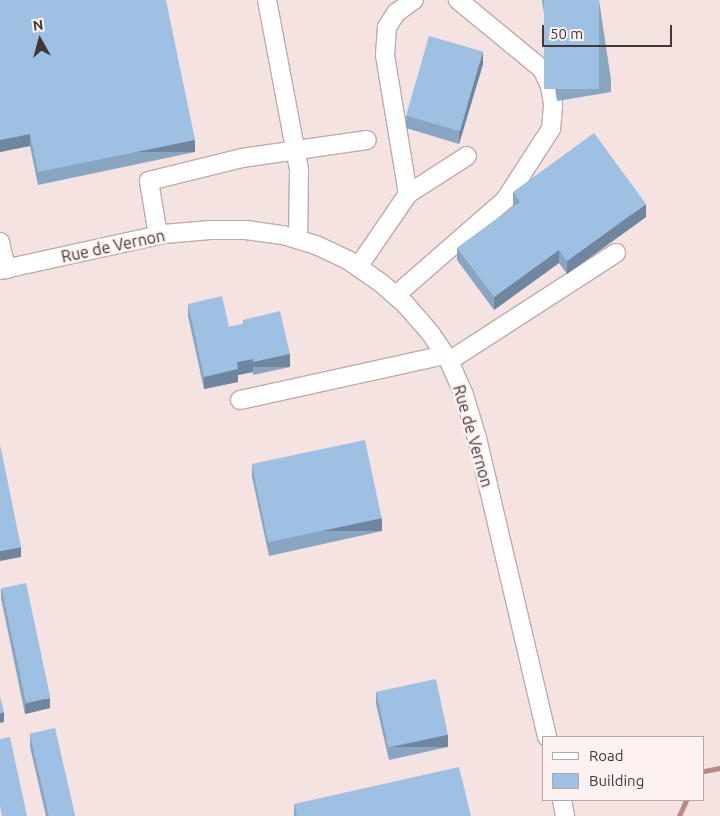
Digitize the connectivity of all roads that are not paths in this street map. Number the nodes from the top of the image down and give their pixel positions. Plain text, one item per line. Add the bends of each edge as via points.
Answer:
1 (267, 0) edge
2 (414, 0) edge
3 (458, 0) edge
4 (367, 140) dead end
5 (296, 150) junction
6 (467, 156) dead end
7 (408, 194) junction
8 (158, 235) junction
9 (298, 239) junction
10 (0, 242) edge
11 (616, 253) dead end
12 (358, 267) junction
13 (3, 270) edge
14 (396, 296) junction
15 (447, 358) junction
16 (240, 400) dead end
17 (547, 736) edge
18 (562, 801) edge
19 (565, 816) edge

1 - 5 street
2 - 7 street via 396,13 387,28 385,55
3 - 14 street via 542,69 550,86 553,104 551,129 505,200
4 - 5 street
5 - 8 street via 242,158 148,181
5 - 9 street via 299,170
6 - 7 street
7 - 12 street
8 - 9 street, Rue de Vernon via 246,230
8 - 13 street, Rue de Vernon
9 - 12 street, Rue de Vernon
10 - 13 street
11 - 15 street
12 - 14 street, Rue de Vernon
14 - 15 street, Rue de Vernon via 431,334
15 - 16 street
15 - 17 street, Rue de Vernon via 464,395 477,438
18 - 19 street

